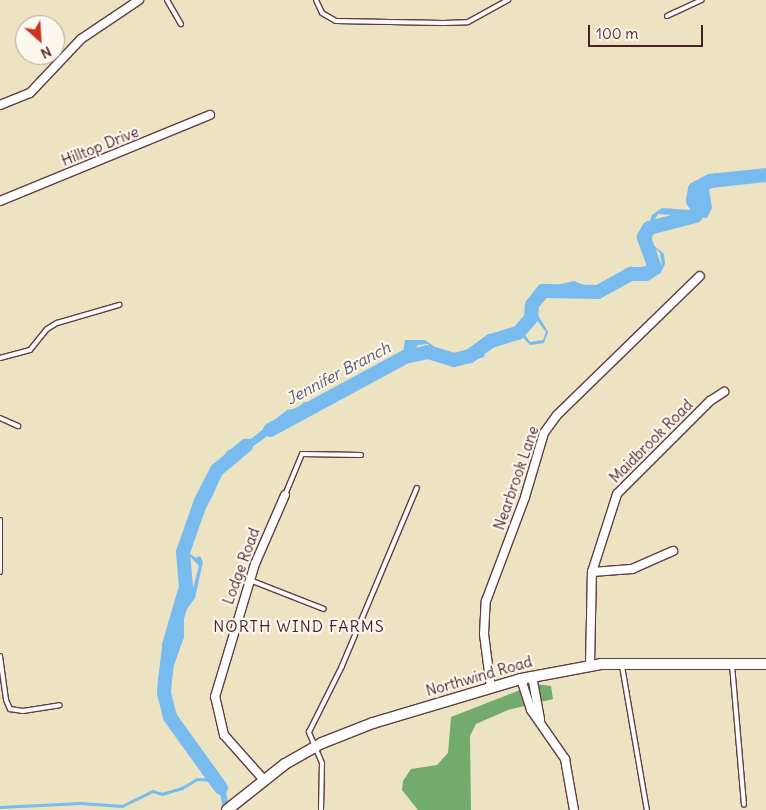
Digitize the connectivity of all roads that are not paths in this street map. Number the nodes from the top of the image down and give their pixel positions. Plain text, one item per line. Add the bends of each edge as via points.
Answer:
1 (139, 0) edge
2 (167, 0) edge
3 (316, 0) edge
4 (508, 0) edge
5 (702, 0) edge
6 (667, 16) dead end
7 (181, 24) dead end
8 (0, 105) edge
9 (210, 115) dead end
10 (0, 201) edge
11 (700, 276) dead end
12 (119, 305) dead end
13 (0, 358) edge
14 (724, 392) dead end
15 (0, 418) edge
16 (18, 426) dead end
17 (361, 455) dead end
18 (417, 488) dead end
19 (285, 495) joint
20 (0, 520) edge
21 (673, 551) dead end
22 (0, 572) edge
23 (592, 572) junction
24 (250, 580) junction
25 (324, 609) dead end
26 (0, 656) edge
27 (622, 663) junction
28 (732, 664) junction
29 (766, 664) edge
30 (590, 665) junction
31 (532, 676) junction
32 (521, 679) junction
33 (491, 688) junction
34 (60, 705) dead end
35 (540, 719) junction
36 (313, 747) junction
37 (264, 780) junction
38 (744, 804) dead end
39 (230, 807) edge
40 (320, 810) edge
41 (574, 810) edge
42 (647, 810) edge

1 - 8 street via 80,39 30,93
2 - 7 lane
3 - 4 lane via 322,13 336,21 443,24 474,20
5 - 6 lane
9 - 10 street, Hilltop Drive
11 - 33 street, Nearbrook Lane via 557,414 544,433 525,497 486,601 484,634
12 - 13 lane via 57,323 47,329 30,350
14 - 23 street, Maidbrook Road via 710,401 622,487 607,517
15 - 16 lane
17 - 19 lane via 304,453
18 - 36 lane via 342,666 309,732
19 - 24 street, Lodge Road
20 - 22 lane
21 - 23 street via 632,569
23 - 30 street, Maidbrook Road
24 - 25 lane
24 - 37 street, Lodge Road via 215,697 224,735
26 - 34 lane via 10,709 23,711
27 - 28 street, Northwind Road
27 - 30 street, Northwind Road
27 - 42 lane
28 - 29 street, Northwind Road
28 - 38 lane
30 - 31 street, Northwind Road
31 - 32 street, Northwind Road
31 - 35 street
32 - 33 street, Northwind Road
32 - 35 street via 531,710
33 - 36 street, Northwind Road via 373,723
35 - 41 street via 564,759
36 - 37 street, Northwind Road
36 - 40 lane via 322,763
37 - 39 street, Northwind Road

